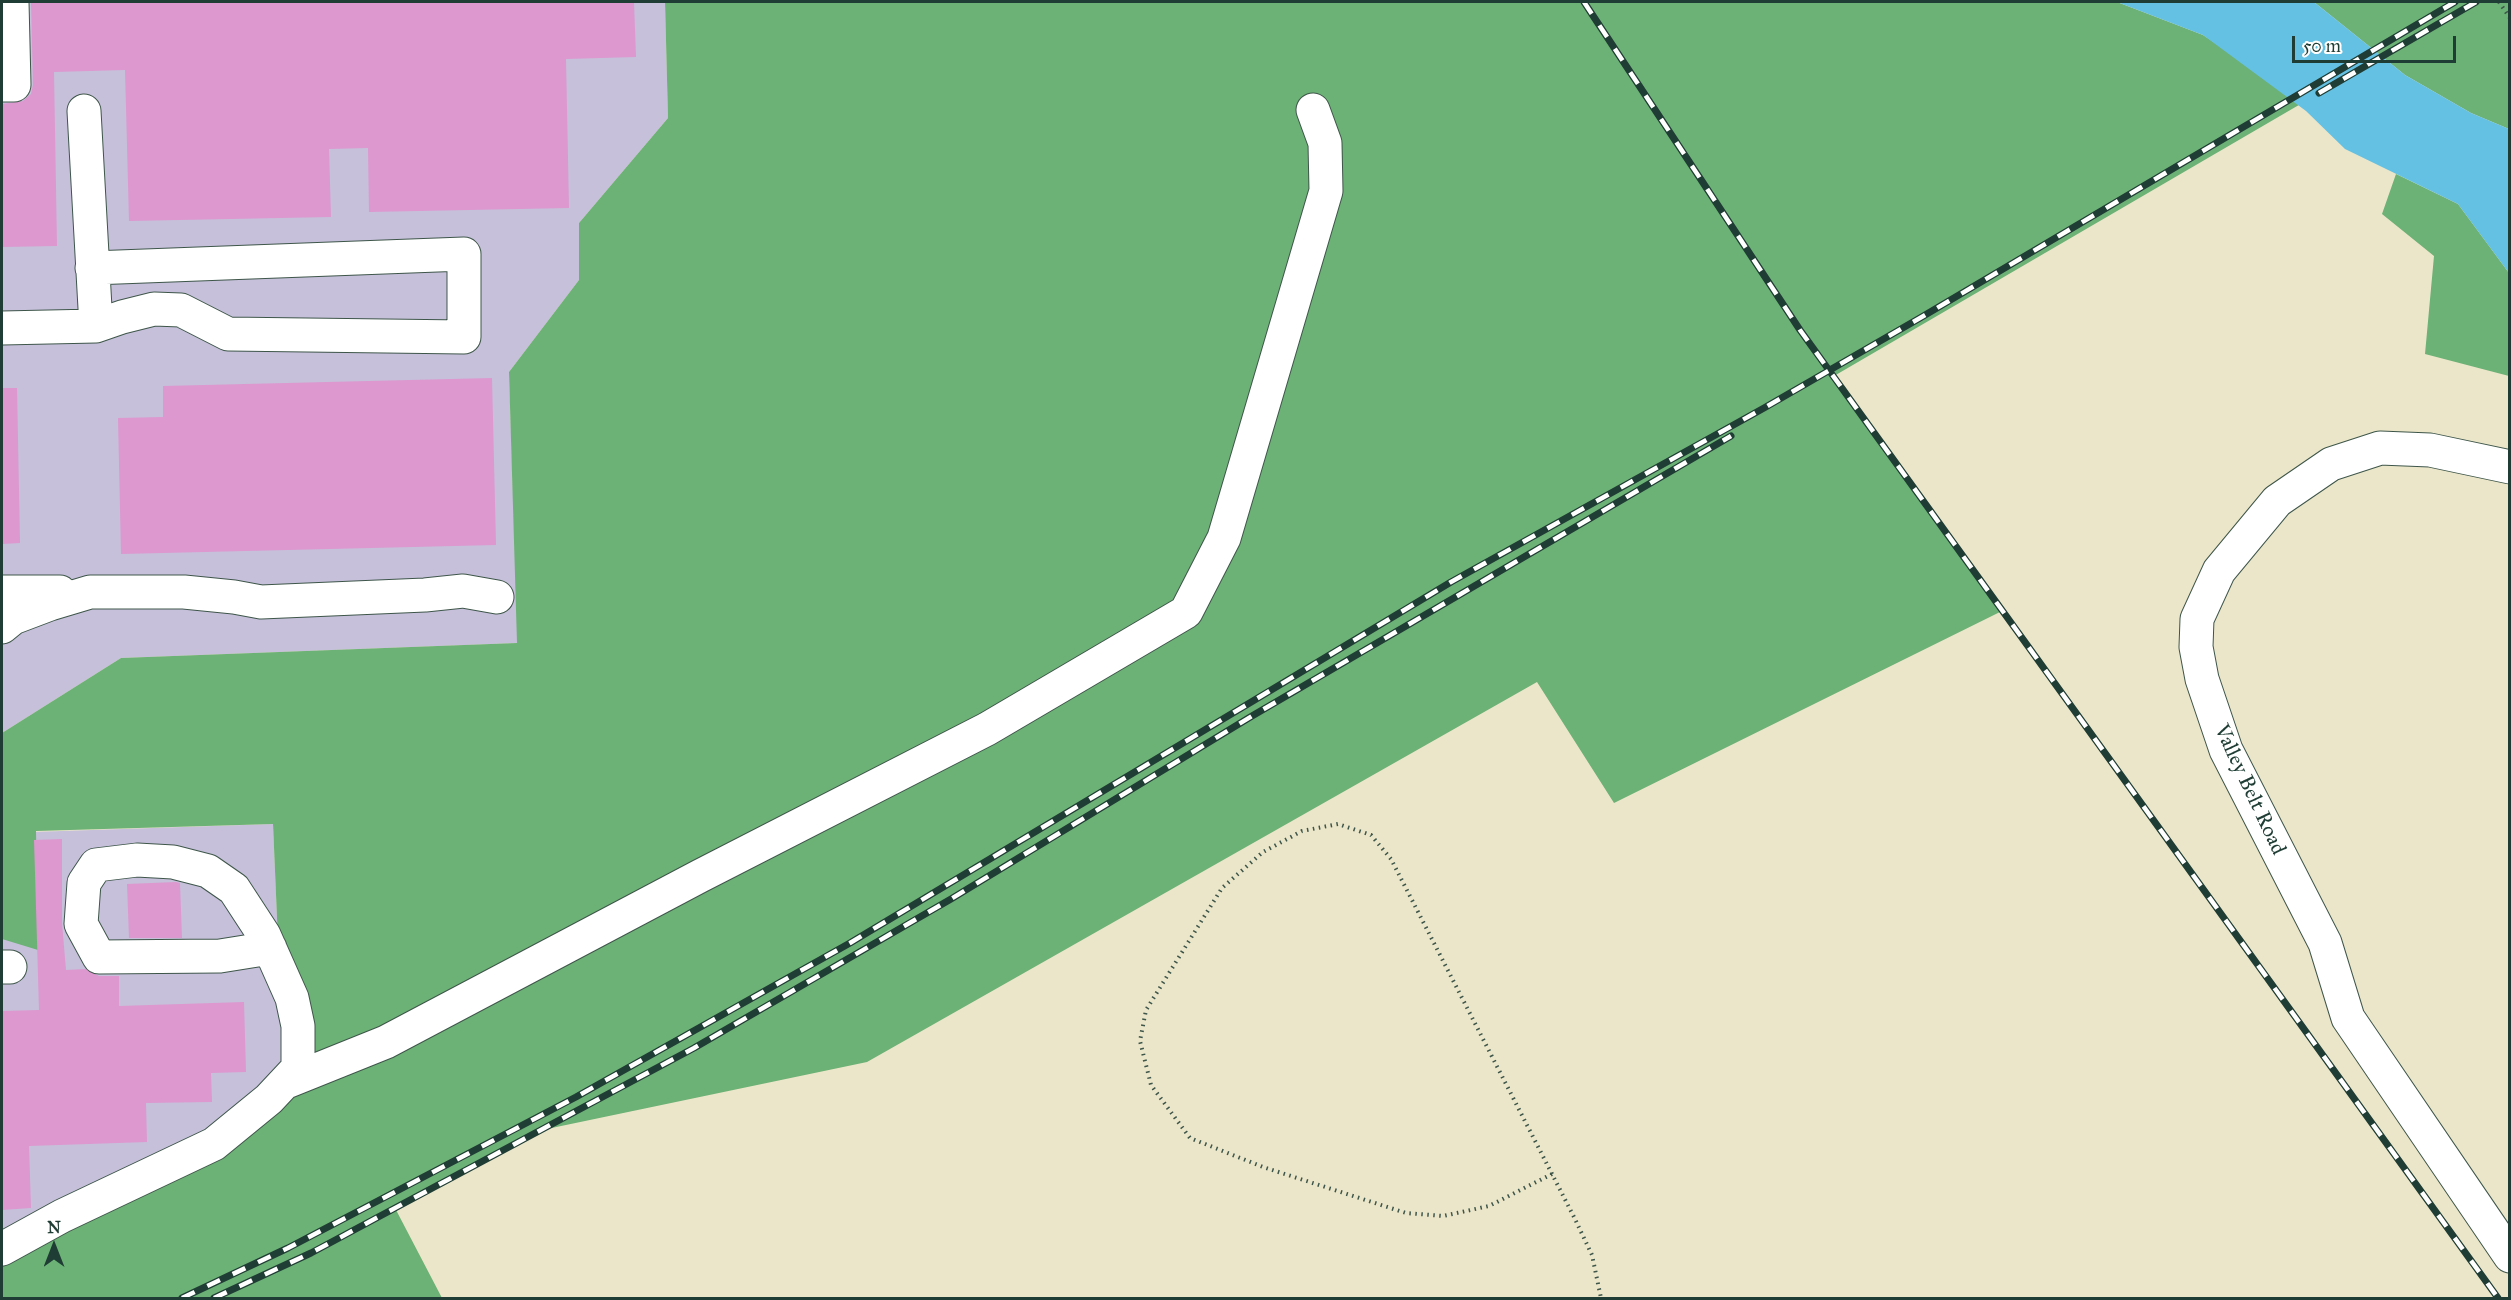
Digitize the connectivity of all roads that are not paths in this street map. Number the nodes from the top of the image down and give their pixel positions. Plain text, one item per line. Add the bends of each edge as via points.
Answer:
1 (12, 2) edge
2 (8, 85) edge
3 (1313, 110) dead end
4 (84, 111) dead end
5 (92, 268) junction
6 (96, 326) junction
7 (2, 328) edge
8 (2510, 467) edge
9 (2, 592) edge
10 (90, 592) junction
11 (497, 597) dead end
12 (2, 627) edge
13 (270, 948) junction
14 (284, 1083) junction
15 (2, 1249) edge
16 (2510, 1256) edge

1 - 2 street
3 - 14 street via 1325,143 1326,191 1224,538 1186,612 987,729 386,1042
4 - 5 street
5 - 6 street
5 - 6 street via 464,254 464,337 228,334 181,310 154,309
6 - 7 street
8 - 16 street, Valley Belt Road via 2430,450 2380,448 2331,464 2277,501 2219,571 2197,619 2196,647 2202,679 2226,750 2325,943 2348,1018
9 - 10 street
10 - 11 street via 184,592 261,602 463,591
10 - 12 street via 13,618
13 - 13 street via 234,889 208,871 173,862 137,860 96,865 84,883 81,924 99,957 220,956
13 - 14 street via 292,998 298,1026 298,1068
14 - 15 street via 214,1144

